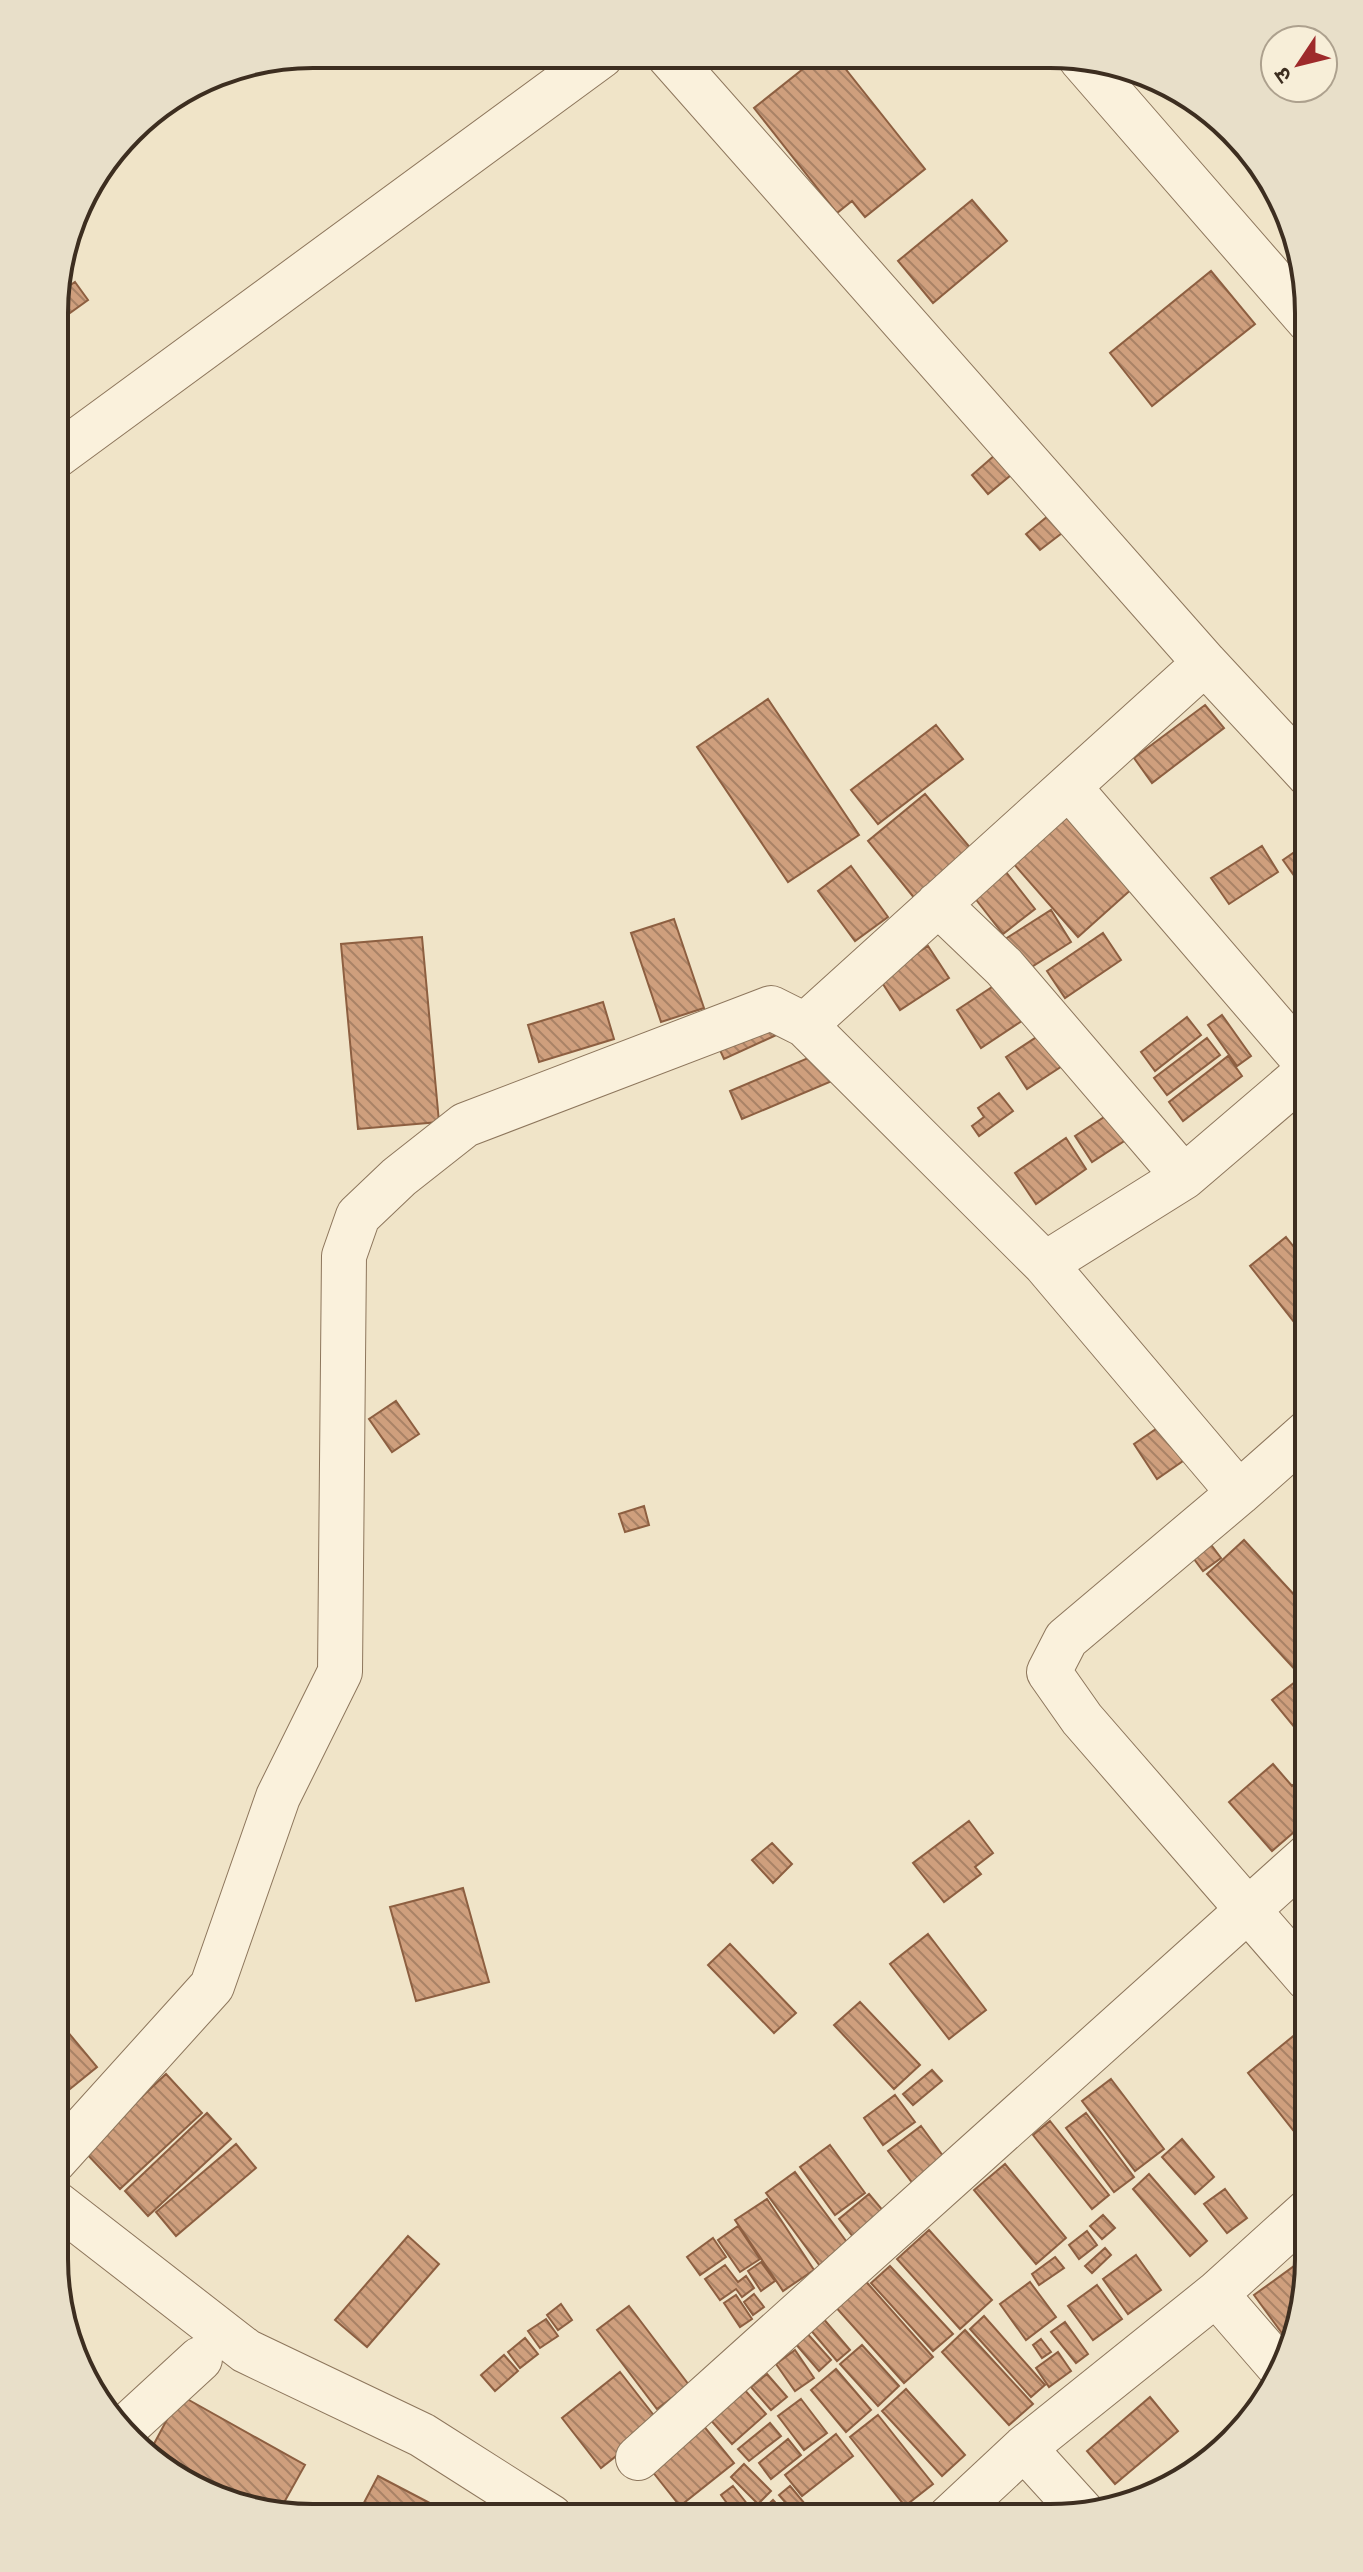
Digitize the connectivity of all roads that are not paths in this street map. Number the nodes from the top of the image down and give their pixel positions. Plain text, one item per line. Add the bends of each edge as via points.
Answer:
1 (585, 68) edge
2 (680, 68) edge
3 (1093, 72) edge
4 (1294, 304) edge
5 (68, 447) edge
6 (1205, 663) junction
7 (1295, 760) edge
8 (1069, 787) junction
9 (938, 904) junction
10 (805, 1025) junction
11 (1295, 1051) edge
12 (1295, 1081) edge
13 (1184, 1177) junction
14 (1045, 1264) junction
15 (1294, 1444) edge
16 (1239, 1493) junction
17 (1294, 1868) edge
18 (1247, 1909) junction
19 (1294, 1963) edge
20 (68, 2145) edge
21 (68, 2213) edge
22 (1294, 2224) edge
23 (1216, 2294) junction
24 (200, 2359) dead end
25 (1273, 2359) edge
26 (131, 2422) edge
27 (1024, 2448) junction
28 (638, 2458) dead end
29 (1073, 2502) edge
30 (531, 2504) edge
31 (964, 2504) edge

1 - 5 street
2 - 6 street
3 - 4 street
6 - 7 street
6 - 8 street
8 - 9 street
8 - 11 street
9 - 10 street
9 - 13 street via 1004,967
10 - 14 street
10 - 20 street via 771,1008 465,1125 358,1216 344,1256 340,1672 278,1797 212,1986
12 - 13 street
13 - 14 street
14 - 16 street
15 - 16 street
16 - 18 street via 1066,1639 1049,1672 1082,1719
17 - 18 street
18 - 19 street
18 - 28 street
21 - 30 street via 246,2351 422,2435
22 - 23 street
23 - 25 street
23 - 27 street
24 - 26 street
27 - 29 street
27 - 31 street

